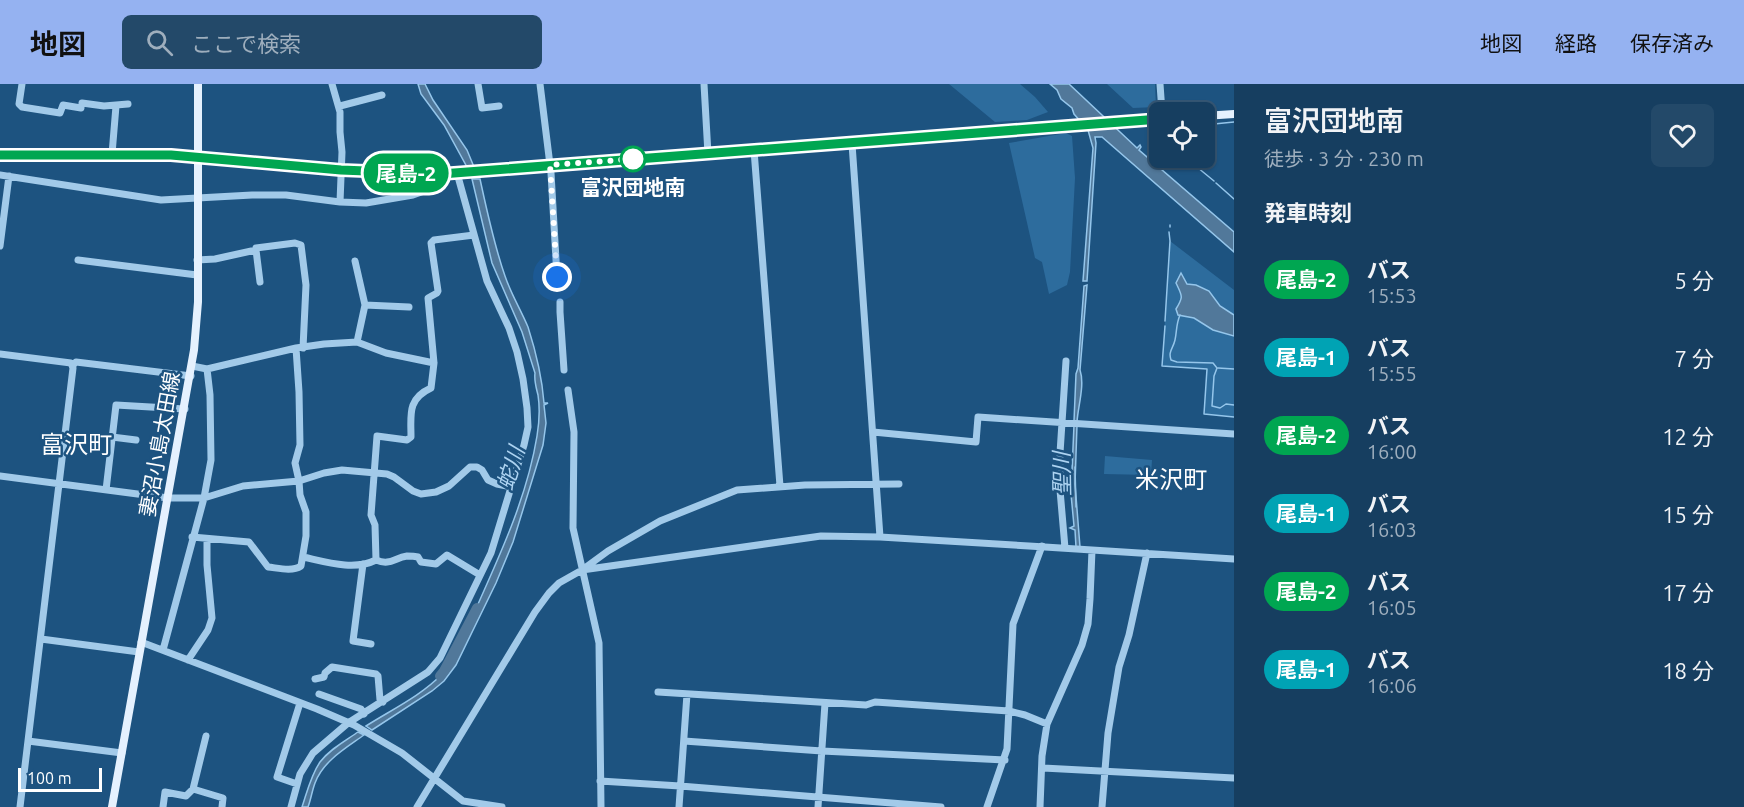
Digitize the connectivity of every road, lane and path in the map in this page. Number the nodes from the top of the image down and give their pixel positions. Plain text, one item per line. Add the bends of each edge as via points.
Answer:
1 (22, 84) edge
2 (198, 84) edge
3 (332, 84) edge
4 (478, 84) edge
5 (540, 84) edge
6 (704, 84) edge
7 (1160, 84) edge
8 (382, 95) dead end
9 (1161, 102) edge
10 (128, 104) dead end
11 (116, 106) junction
12 (339, 106) junction
13 (499, 106) dead end
14 (1234, 114) edge
15 (1215, 115) edge
16 (1149, 121) edge
17 (852, 144) junction
18 (754, 150) junction
19 (112, 154) junction
20 (708, 154) junction
21 (0, 155) edge
22 (199, 157) junction
23 (550, 165) junction
24 (341, 170) junction
25 (460, 173) junction
26 (441, 174) junction
27 (0, 175) edge
28 (9, 176) junction
29 (198, 197) junction
30 (340, 202) junction
31 (474, 235) junction
32 (0, 246) edge
33 (256, 250) junction
34 (78, 260) dead end
35 (197, 260) junction
36 (355, 261) dead end
37 (197, 275) junction
38 (260, 282) dead end
39 (560, 287) dead end
40 (560, 302) dead end
41 (365, 305) junction
42 (410, 307) dead end
43 (357, 342) junction
44 (299, 348) junction
45 (0, 354) edge
46 (1066, 362) dead end
47 (434, 363) junction
48 (73, 365) junction
49 (192, 366) junction
50 (207, 369) junction
51 (564, 370) dead end
52 (190, 376) junction
53 (568, 390) dead end
54 (184, 409) junction
55 (1063, 423) junction
56 (873, 432) junction
57 (1234, 434) edge
58 (112, 437) junction
59 (136, 440) dead end
60 (374, 472) junction
61 (0, 476) edge
62 (299, 482) junction
63 (60, 484) junction
64 (876, 484) junction
65 (899, 484) dead end
66 (511, 486) junction
67 (780, 486) junction
68 (106, 490) junction
69 (168, 498) junction
70 (204, 498) junction
71 (192, 537) junction
72 (880, 537) junction
73 (207, 539) junction
74 (1042, 546) junction
75 (1067, 548) junction
76 (1090, 550) junction
77 (1146, 553) junction
78 (303, 557) junction
79 (376, 560) junction
80 (1234, 560) edge
81 (363, 564) junction
82 (582, 570) junction
83 (480, 576) junction
84 (41, 639) junction
85 (141, 642) junction
86 (371, 644) dead end
87 (163, 650) junction
88 (140, 652) junction
89 (188, 660) junction
90 (315, 679) dead end
91 (658, 692) dead end
92 (319, 694) dead end
93 (687, 694) junction
94 (383, 702) junction
95 (825, 702) junction
96 (300, 703) junction
97 (1010, 711) junction
98 (364, 714) junction
99 (1044, 723) junction
100 (351, 724) junction
101 (206, 736) dead end
102 (28, 741) junction
103 (684, 741) junction
104 (822, 751) junction
105 (122, 753) junction
106 (1005, 760) junction
107 (1043, 768) junction
108 (1104, 772) junction
109 (1234, 778) edge
110 (434, 779) junction
111 (600, 781) junction
112 (297, 784) junction
113 (680, 786) junction
114 (193, 789) junction
115 (819, 798) junction
116 (20, 807) edge
117 (112, 807) edge
118 (163, 807) edge
119 (222, 807) edge
120 (291, 807) edge
121 (417, 807) edge
122 (502, 807) edge
123 (601, 807) edge
124 (679, 807) edge
125 (818, 807) edge
126 (941, 807) edge
127 (987, 807) edge
128 (1040, 807) edge
129 (1102, 807) edge

1 - 11 street via 22,107 60,113 63,105
2 - 22 main road, 妻沼小島太田線
3 - 12 street
4 - 13 street via 482,108
5 - 23 street
6 - 20 street
7 - 9 street
8 - 12 street
10 - 11 street
11 - 19 street
12 - 24 street
14 - 15 main road
16 - 17 main road
17 - 18 main road
17 - 56 street
18 - 20 main road
18 - 67 street
19 - 21 main road
19 - 22 main road
20 - 23 main road
22 - 24 main road
22 - 29 main road, 妻沼小島太田線
23 - 25 main road
23 - 39 street
24 - 26 main road
24 - 30 street
25 - 26 main road
25 - 31 street
26 - 30 street via 438,184 413,195 376,202
27 - 28 street
28 - 29 street via 149,198
28 - 32 street
29 - 30 street via 286,195
29 - 35 main road, 妻沼小島太田線
31 - 47 street via 431,243 438,291 429,298
31 - 66 street via 487,281 514,342 525,387 528,427
33 - 35 street
33 - 38 street
33 - 44 street via 302,244 306,285
34 - 37 street
35 - 37 main road, 妻沼小島太田線
36 - 41 street
37 - 49 main road, 妻沼小島太田線
40 - 51 street
41 - 42 street
41 - 43 street
43 - 44 street
43 - 47 street
44 - 50 street
44 - 62 street via 300,445 295,463
45 - 48 street
46 - 55 street
47 - 60 street via 431,388 411,407 411,438 377,436
48 - 52 street via 76,362
48 - 63 street
49 - 50 street
49 - 52 main road, 妻沼小島太田線
50 - 70 street via 211,460
52 - 54 main road, 妻沼小島太田線
53 - 82 street via 574,432 573,528
54 - 58 street via 116,405
54 - 69 main road, 妻沼小島太田線
55 - 56 street via 978,417 976,442
55 - 57 street
55 - 75 street via 1060,490
56 - 64 street
58 - 59 street
58 - 68 street
60 - 62 street via 342,470
60 - 66 street via 394,477 421,494 449,486 470,467 482,470 496,484
60 - 79 street via 371,515
61 - 63 street
62 - 70 street via 243,486
62 - 78 street via 306,512
63 - 68 street
63 - 84 street
64 - 65 street
64 - 67 street
64 - 72 street
66 - 83 street
67 - 82 street via 737,490 660,521
68 - 69 street
69 - 70 street
69 - 85 main road, 妻沼小島太田線
70 - 71 street
71 - 73 street
71 - 87 street
72 - 74 street
72 - 82 street via 810,537
73 - 78 street via 249,542 268,567 298,568
73 - 89 street via 212,618
74 - 75 street
74 - 97 street via 1013,627
75 - 76 street
76 - 77 street
76 - 99 street via 1088,624 1079,653
77 - 80 street
77 - 108 street via 1119,666
78 - 81 street via 339,565
79 - 81 street
79 - 83 street via 391,562 418,556 421,562 436,564 447,555
81 - 86 street via 353,641
82 - 110 street via 559,584 542,602
82 - 111 street via 599,643
83 - 94 street via 435,665
84 - 88 street
84 - 102 street
85 - 87 street
85 - 88 main road, 妻沼小島太田線
87 - 89 street
88 - 105 main road, 妻沼小島太田線
89 - 96 street
90 - 94 street via 324,677 332,667 376,674
91 - 93 street
92 - 98 street via 361,709
93 - 95 street
93 - 103 street
94 - 98 street
95 - 97 street
95 - 104 street
96 - 100 street
96 - 112 street via 277,777
97 - 99 street
97 - 106 street
98 - 100 street
99 - 107 street
100 - 110 street via 402,753
100 - 112 street via 314,753
101 - 114 street
102 - 105 street
102 - 116 street
103 - 104 street
103 - 113 street
104 - 106 street
104 - 115 street
105 - 117 main road, 妻沼小島太田線
106 - 127 street
107 - 108 street
107 - 128 street
108 - 109 street
108 - 129 street
110 - 121 street
110 - 122 street via 463,801
111 - 113 street
111 - 123 street
112 - 120 street
113 - 115 street
113 - 124 street
114 - 118 street via 186,796 165,792
114 - 119 street via 224,798
115 - 125 street
115 - 126 street

